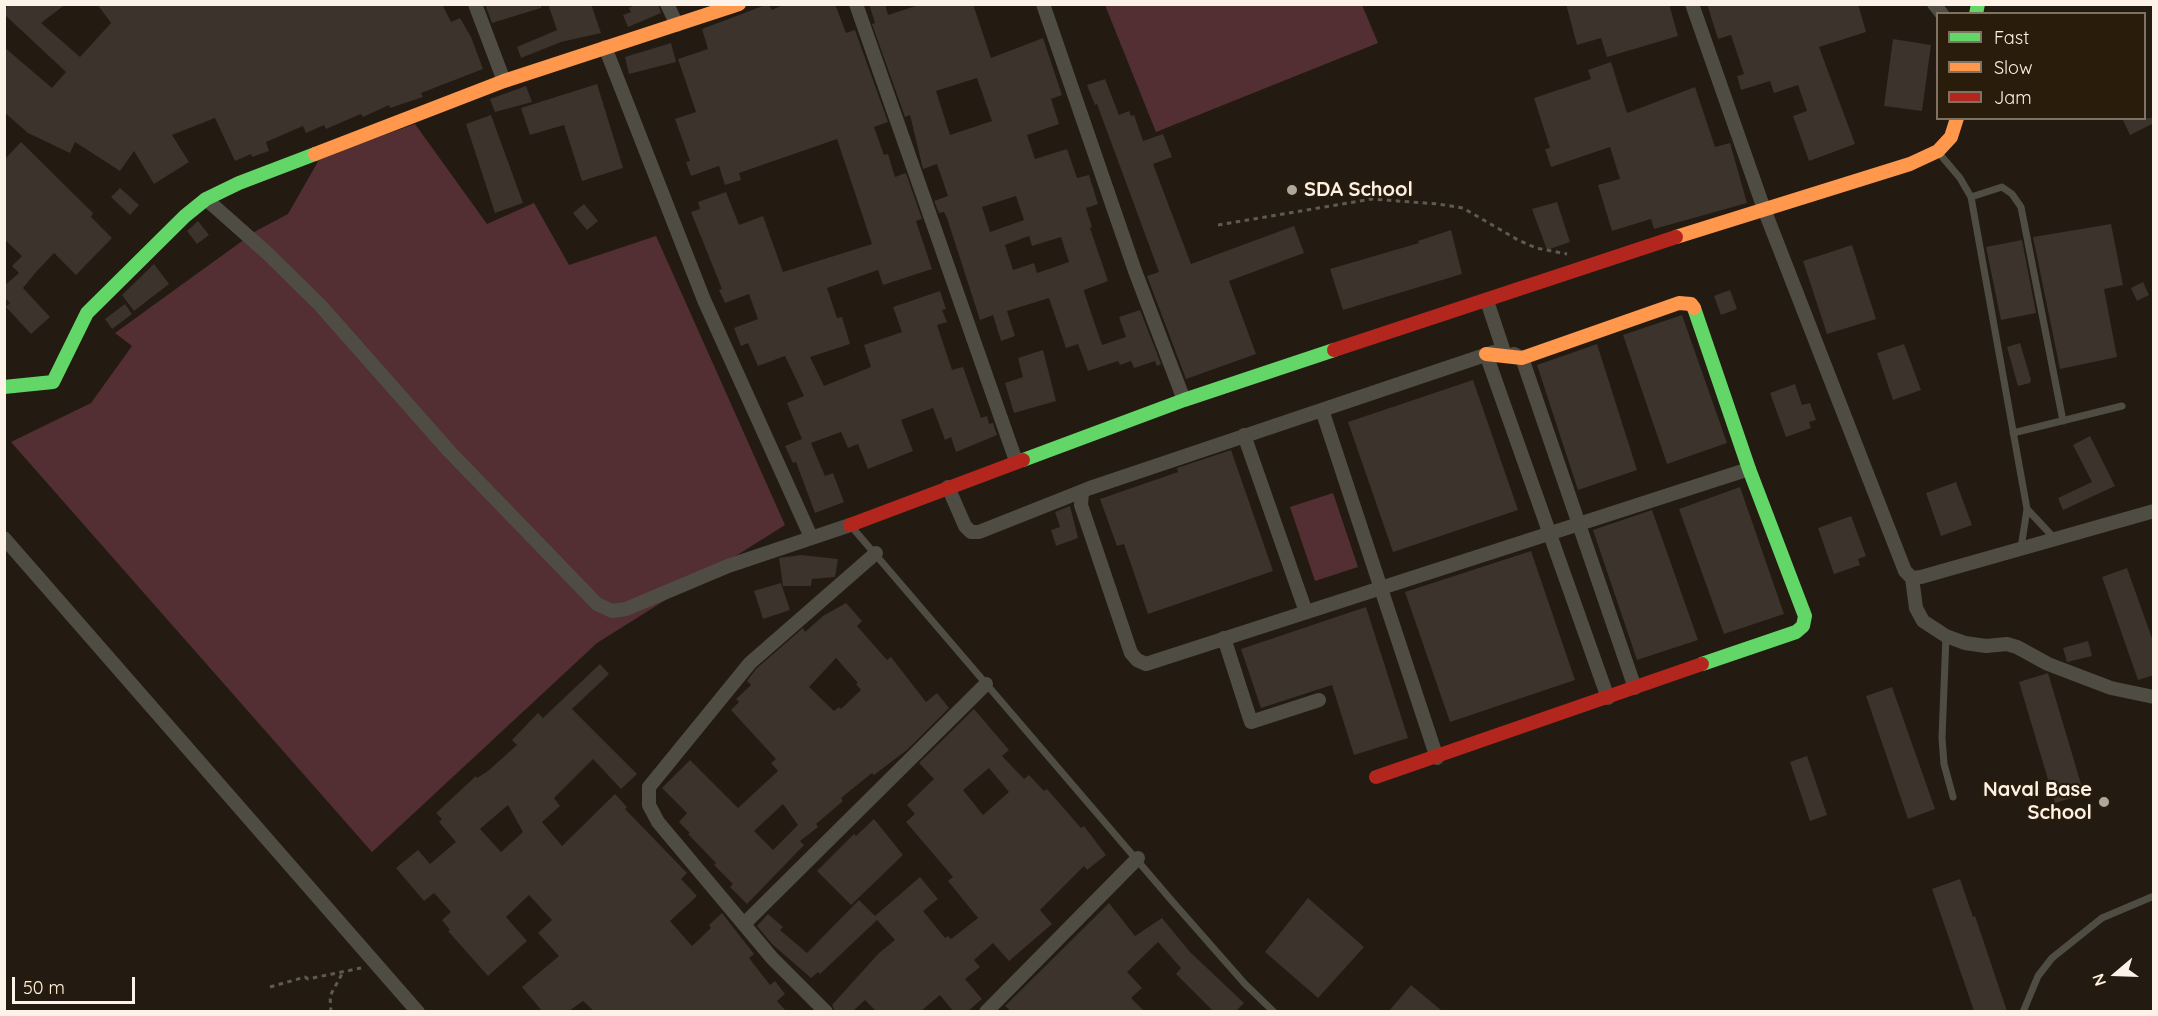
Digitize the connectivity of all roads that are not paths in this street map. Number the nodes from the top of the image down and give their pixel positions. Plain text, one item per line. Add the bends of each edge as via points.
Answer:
1 (475, 4) edge
2 (667, 4) edge
3 (739, 4) edge
4 (856, 4) edge
5 (1043, 4) edge
6 (1692, 4) edge
7 (677, 25) junction
8 (605, 47) junction
9 (504, 81) junction
10 (1956, 120) edge
11 (1938, 152) junction
12 (1971, 197) junction
13 (206, 199) junction
14 (1764, 209) junction
15 (1487, 302) junction
16 (1503, 349) junction
17 (1486, 354) junction
18 (1522, 358) junction
19 (4, 387) edge
20 (1184, 400) junction
21 (2122, 406) dead end
22 (1322, 410) junction
23 (2063, 421) junction
24 (2013, 433) junction
25 (1244, 435) junction
26 (1016, 461) junction
27 (1749, 469) junction
28 (948, 487) junction
29 (1082, 493) junction
30 (2027, 508) junction
31 (2154, 510) edge
32 (1579, 524) junction
33 (850, 525) junction
34 (1551, 534) junction
35 (811, 537) junction
36 (4, 538) edge
37 (2055, 539) junction
38 (2021, 548) junction
39 (876, 554) junction
40 (1912, 578) junction
41 (1382, 588) junction
42 (1306, 612) junction
43 (1946, 636) junction
44 (1224, 638) junction
45 (986, 684) junction
46 (1635, 688) junction
47 (2154, 697) edge
48 (1608, 698) junction
49 (1319, 700) dead end
50 (1437, 758) junction
51 (1376, 777) dead end
52 (1953, 797) dead end
53 (1138, 858) junction
54 (2154, 896) edge
55 (744, 924) junction
56 (990, 1010) edge
57 (418, 1011) edge
58 (826, 1011) edge
59 (1274, 1011) edge
60 (2024, 1011) edge

1 - 9 street
2 - 7 street
3 - 7 street
4 - 26 street
5 - 20 street
6 - 14 street
7 - 8 street
8 - 9 street
8 - 35 street via 704,300
9 - 13 street
10 - 11 street via 1951,137
11 - 12 lane
11 - 14 street
12 - 23 lane via 2002,187 2021,207
12 - 24 lane
13 - 19 street via 87,313 53,382
13 - 35 street via 320,305 449,451 597,604 612,611 626,609 728,566
14 - 15 street
14 - 40 street via 1905,572
15 - 16 street
15 - 20 street
16 - 17 street
16 - 18 street
17 - 18 street
17 - 22 street
17 - 34 street
18 - 27 street via 1679,303 1691,304 1697,311
18 - 32 street
20 - 26 street
21 - 23 lane
22 - 25 street
22 - 41 street
23 - 24 lane
24 - 30 lane
25 - 29 street
25 - 42 street
26 - 28 street
27 - 32 street
27 - 46 street via 1805,616 1803,626 1796,632
28 - 29 street via 970,532
28 - 33 street
29 - 44 street via 1081,506 1131,653 1137,660 1146,664
30 - 37 lane
30 - 38 lane
31 - 37 street
32 - 34 street
32 - 46 street
33 - 35 street
33 - 39 lane
34 - 41 street
34 - 48 street
36 - 57 street
37 - 38 street
38 - 40 street
39 - 45 lane
39 - 55 street via 750,663 648,787 649,805 658,822
40 - 43 street via 1916,608 1923,621
41 - 42 street
41 - 50 street
42 - 44 street
43 - 47 street via 1986,646 2017,646 2048,664 2101,684
43 - 52 lane via 1942,738
44 - 49 street via 1251,722
45 - 53 lane
45 - 55 street
46 - 48 street
48 - 50 street
50 - 51 street
53 - 56 street
53 - 59 lane via 1245,984
54 - 60 lane via 2102,918 2052,958 2038,976
55 - 58 street

